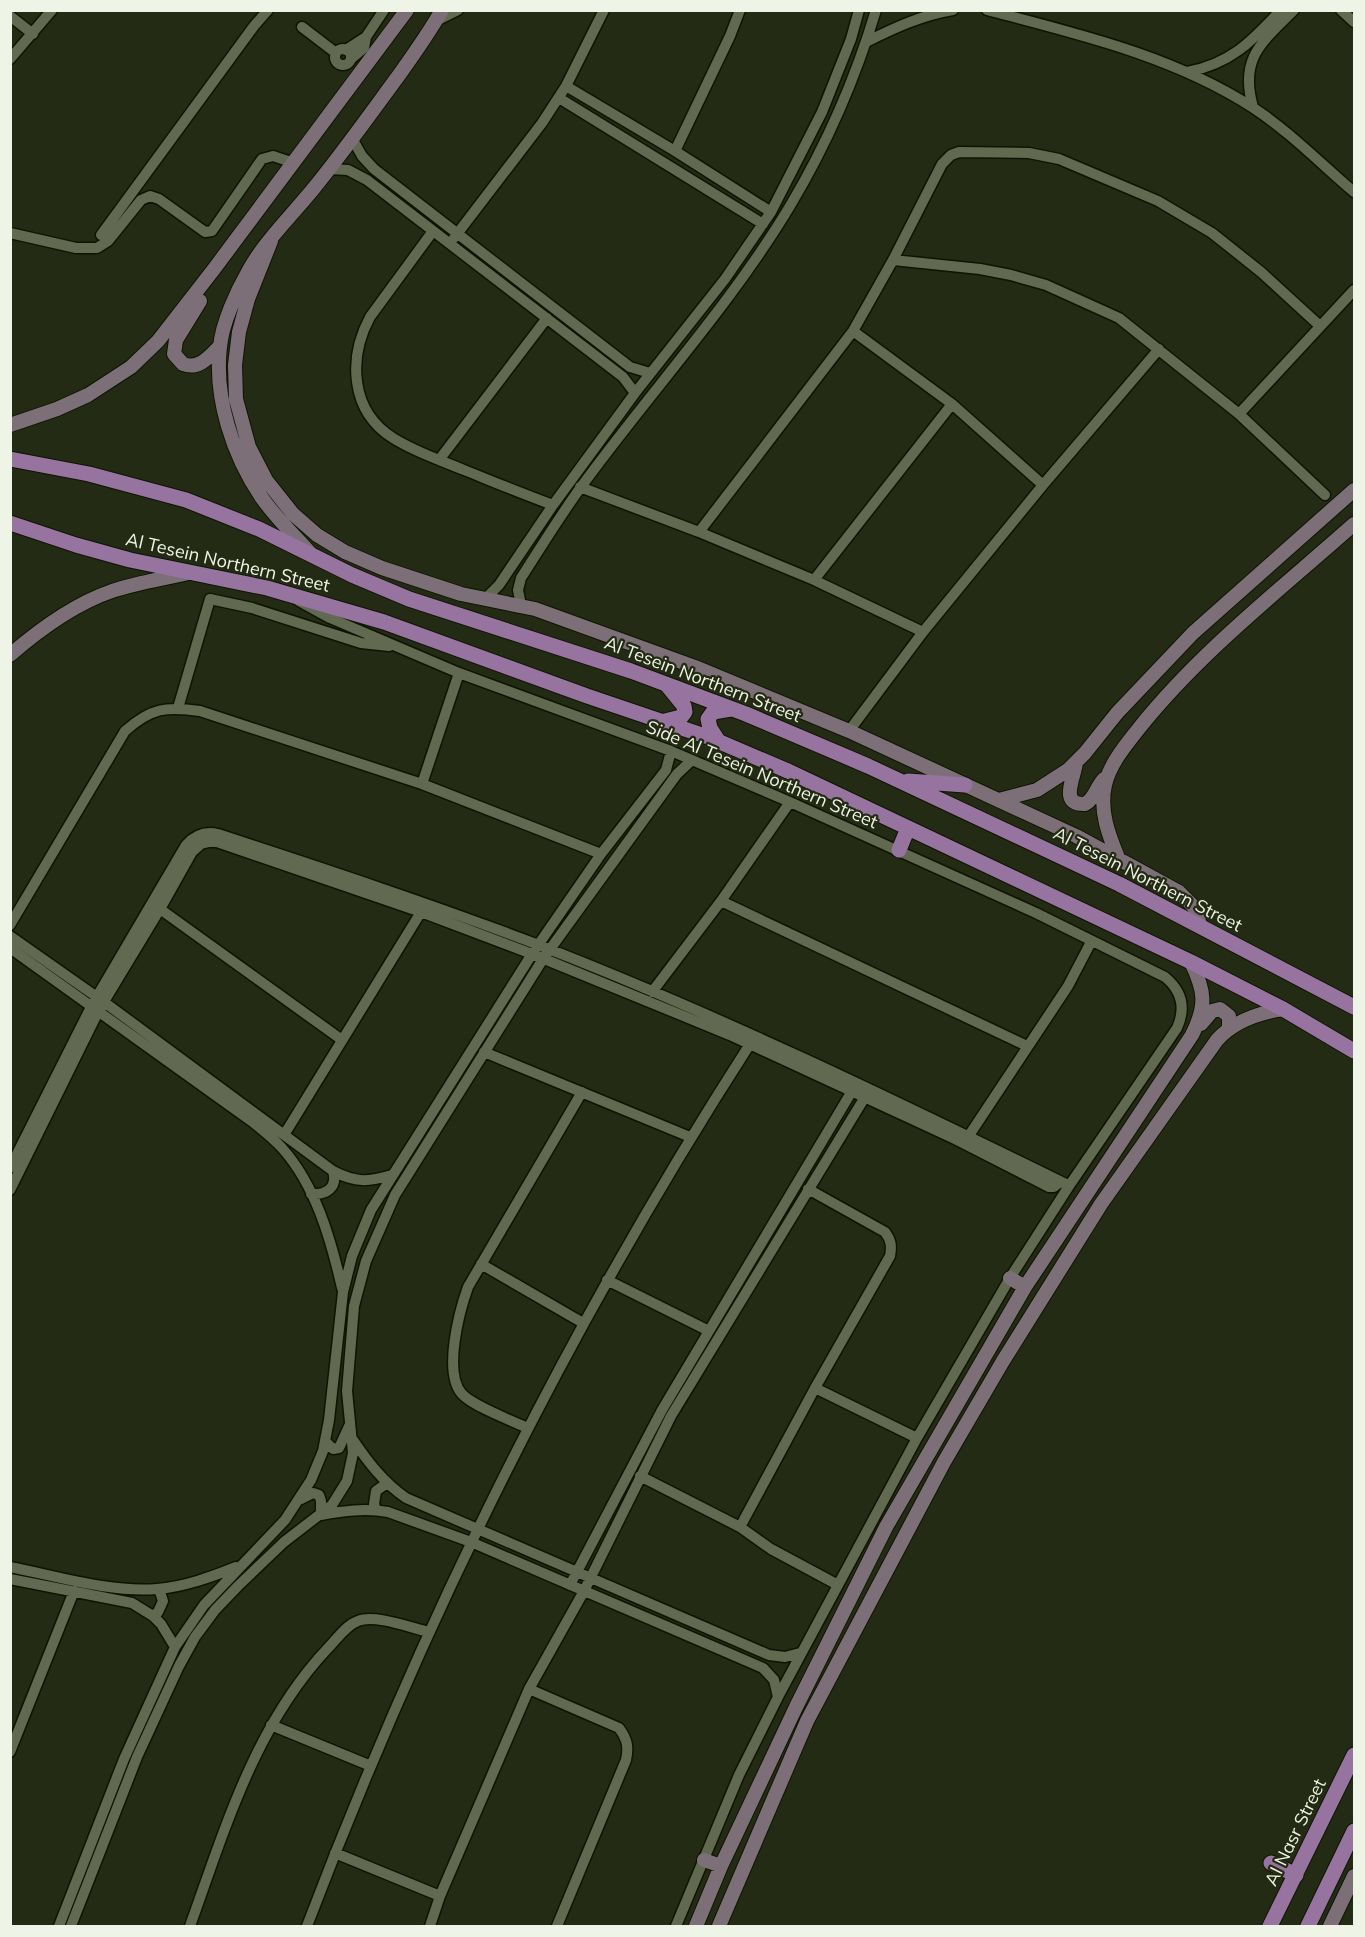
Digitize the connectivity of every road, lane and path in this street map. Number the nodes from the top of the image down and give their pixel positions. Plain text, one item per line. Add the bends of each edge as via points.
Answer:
1 (52, 10) edge
2 (268, 10) edge
3 (384, 10) edge
4 (407, 10) edge
5 (458, 10) edge
6 (604, 10) edge
7 (740, 10) edge
8 (859, 10) edge
9 (876, 10) edge
10 (953, 10) edge
11 (987, 10) edge
12 (1281, 10) edge
13 (1294, 10) edge
14 (1341, 10) edge
15 (10, 16) edge
16 (439, 16) edge
17 (1354, 22) edge
18 (302, 27) dead end
19 (33, 34) junction
20 (1260, 38) junction
21 (866, 42) junction
22 (345, 56) junction
23 (10, 59) edge
24 (362, 71) junction
25 (1187, 72) junction
26 (566, 86) junction
27 (559, 98) junction
28 (1252, 107) junction
29 (822, 112) junction
30 (837, 118) junction
31 (353, 140) junction
32 (675, 151) junction
33 (294, 163) junction
34 (329, 169) junction
35 (1354, 192) edge
36 (771, 212) junction
37 (763, 224) junction
38 (433, 231) junction
39 (10, 233) edge
40 (458, 233) junction
41 (101, 235) dead end
42 (271, 241) junction
43 (450, 243) junction
44 (893, 260) junction
45 (214, 269) junction
46 (1354, 290) edge
47 (547, 318) junction
48 (1320, 326) junction
49 (853, 331) junction
50 (220, 346) junction
51 (1159, 349) junction
52 (650, 374) junction
53 (635, 393) junction
54 (952, 404) junction
55 (1239, 414) junction
56 (10, 425) edge
57 (10, 459) edge
58 (439, 460) junction
59 (1043, 485) junction
60 (580, 487) junction
61 (1354, 490) edge
62 (1325, 495) dead end
63 (553, 505) junction
64 (10, 523) edge
65 (1354, 524) edge
66 (699, 532) junction
67 (314, 556) junction
68 (188, 573) junction
69 (814, 580) junction
70 (286, 593) junction
71 (484, 600) junction
72 (521, 604) junction
73 (923, 632) junction
74 (395, 646) junction
75 (10, 655) edge
76 (459, 673) junction
77 (666, 684) junction
78 (178, 708) junction
79 (731, 709) junction
80 (661, 722) junction
81 (849, 731) junction
82 (719, 742) junction
83 (671, 751) junction
84 (692, 760) junction
85 (1076, 762) junction
86 (1108, 776) junction
87 (897, 780) junction
88 (422, 784) junction
89 (964, 784) junction
90 (999, 800) junction
91 (790, 802) junction
92 (908, 828) junction
93 (899, 850) junction
94 (602, 854) junction
95 (1119, 860) junction
96 (721, 901) junction
97 (160, 909) junction
98 (421, 912) junction
99 (10, 925) edge
100 (1201, 927) junction
101 (10, 936) edge
102 (1091, 942) junction
103 (10, 948) edge
104 (535, 950) junction
105 (546, 954) junction
106 (1191, 962) junction
107 (652, 992) junction
108 (98, 1004) junction
109 (1354, 1007) edge
110 (1283, 1009) junction
111 (1229, 1028) junction
112 (1192, 1035) junction
113 (342, 1040) junction
114 (750, 1044) junction
115 (1027, 1046) junction
116 (1354, 1051) edge
117 (484, 1052) junction
118 (803, 1064) junction
119 (852, 1091) junction
120 (582, 1092) junction
121 (865, 1097) junction
122 (284, 1135) junction
123 (690, 1137) junction
124 (968, 1137) junction
125 (10, 1168) edge
126 (333, 1171) junction
127 (392, 1175) junction
128 (1064, 1184) junction
129 (808, 1189) junction
130 (10, 1190) edge
131 (311, 1194) junction
132 (481, 1264) junction
133 (1010, 1278) junction
134 (607, 1280) junction
135 (1025, 1287) junction
136 (343, 1292) junction
137 (584, 1323) junction
138 (709, 1331) junction
139 (815, 1388) junction
140 (350, 1424) junction
141 (528, 1428) junction
142 (352, 1438) junction
143 (916, 1438) junction
144 (325, 1441) junction
145 (640, 1476) junction
146 (387, 1483) junction
147 (300, 1500) junction
148 (376, 1510) junction
149 (321, 1515) junction
150 (740, 1527) junction
151 (885, 1527) junction
152 (478, 1529) junction
153 (903, 1537) junction
154 (471, 1542) junction
155 (871, 1555) junction
156 (889, 1563) junction
157 (242, 1564) junction
158 (10, 1567) edge
159 (577, 1572) junction
160 (10, 1578) edge
161 (590, 1578) junction
162 (570, 1585) junction
163 (838, 1585) junction
164 (159, 1589) junction
165 (74, 1591) junction
166 (584, 1591) junction
167 (153, 1616) junction
168 (429, 1632) junction
169 (175, 1647) junction
170 (800, 1653) junction
171 (529, 1689) junction
172 (778, 1696) junction
173 (271, 1725) junction
174 (10, 1752) edge
175 (1354, 1755) edge
176 (370, 1766) junction
177 (1354, 1831) edge
178 (335, 1853) junction
179 (704, 1860) junction
180 (1271, 1863) dead end
181 (721, 1866) junction
182 (1296, 1875) junction
183 (1354, 1876) edge
184 (1351, 1891) edge
185 (440, 1896) junction
186 (59, 1926) edge
187 (71, 1926) edge
188 (189, 1926) edge
189 (307, 1926) edge
190 (429, 1926) edge
191 (557, 1926) edge
192 (676, 1926) edge
193 (696, 1926) edge
194 (719, 1926) edge
195 (1270, 1926) edge
196 (1308, 1926) edge
197 (1330, 1926) edge

1 - 19 street
2 - 41 street
3 - 22 street via 364,48
4 - 24 street
5 - 16 street
6 - 26 street
7 - 32 street
8 - 29 street
9 - 21 street
10 - 21 street via 918,19
11 - 25 street via 1092,38
12 - 20 street
13 - 20 street
14 - 17 street
15 - 19 street
16 - 31 street
18 - 22 street
19 - 23 street
20 - 25 street via 1230,57
20 - 28 street via 1248,73
21 - 30 street
22 - 24 street
24 - 33 street
25 - 28 street
26 - 27 street
26 - 32 street
27 - 37 street
27 - 40 street
28 - 35 street
29 - 30 street
29 - 36 street
30 - 60 street via 789,208 736,286
31 - 34 street
31 - 40 street via 374,169
32 - 36 street
33 - 39 street via 273,156 262,159 209,233 150,196 141,200 98,248 76,248
33 - 45 street
34 - 38 street via 357,174
34 - 42 street
36 - 37 street
37 - 52 street
38 - 43 street
38 - 58 street via 370,317 356,351 355,370 358,390 381,429 408,447
40 - 43 street
40 - 52 street via 630,367
42 - 50 street via 240,288
42 - 71 street via 243,315 234,365 241,423 266,480 305,525 345,552 419,582
43 - 47 street
44 - 48 street via 942,164 951,155 966,151 1029,153 1059,159 1129,188 1203,227 1261,272
44 - 49 street
44 - 51 street via 980,269 1046,285 1119,318
45 - 50 street via 173,349 179,362 191,366 204,361
45 - 56 street via 171,327 124,372 73,402
46 - 48 street
47 - 53 street via 623,377
47 - 58 street
48 - 55 street
49 - 54 street
49 - 66 street
50 - 67 street via 224,407 242,462 273,512
51 - 55 street
51 - 59 street
52 - 53 street
53 - 63 street
54 - 59 street
54 - 69 street
55 - 62 street
57 - 67 main road, Al Tesein Northern Street via 89,474 186,500
58 - 63 street
59 - 73 street
60 - 66 street
60 - 72 street via 521,578
61 - 85 street via 1193,633
63 - 71 street via 499,585
64 - 68 main road, Al Tesein Northern Street via 99,552
65 - 86 street via 1185,677 1124,748
66 - 69 street
67 - 77 main road, Al Tesein Northern Street via 409,599
68 - 70 main road, Al Tesein Northern Street
68 - 75 street via 112,591 89,601 36,633
69 - 73 street
70 - 74 street, Side Al Tesein Northern Street via 320,614
70 - 80 main road, Al Tesein Northern Street via 407,629
71 - 72 street
72 - 81 street via 695,667
73 - 81 street
74 - 76 street, Side Al Tesein Northern Street
74 - 78 street via 361,643 252,608 210,599
76 - 83 street, Side Al Tesein Northern Street
76 - 88 street
77 - 79 main road, Al Tesein Northern Street
77 - 80 main road via 685,710 681,717
78 - 88 street via 200,711
78 - 99 street via 159,709 140,717 125,731
79 - 82 main road via 713,712 708,719
79 - 87 main road, Al Tesein Northern Street
80 - 82 main road, Al Tesein Northern Street
81 - 89 street
82 - 92 main road, Al Tesein Northern Street
83 - 84 street, Side Al Tesein Northern Street
83 - 94 street via 666,770
84 - 91 street, Side Al Tesein Northern Street
84 - 105 street via 677,774
85 - 86 street via 1069,794 1077,804 1091,801
85 - 90 street via 1037,790
86 - 95 street via 1104,814
87 - 89 main road
87 - 100 main road, Al Tesein Northern Street via 1119,884
88 - 94 street
89 - 90 street
90 - 95 street
91 - 93 street, Side Al Tesein Northern Street
91 - 96 street
92 - 93 main road
92 - 106 main road, Al Tesein Northern Street
93 - 102 street, Side Al Tesein Northern Street
94 - 104 street
95 - 100 street via 1179,892 1194,908
96 - 107 street
96 - 115 street
97 - 98 street via 195,849 213,842
97 - 108 street
97 - 113 street
98 - 104 street
98 - 113 street
100 - 109 main road, Al Tesein Northern Street
101 - 108 street
102 - 115 street via 1074,976
102 - 128 street, Side Al Tesein Northern Street via 1172,983 1181,1000 1180,1020
103 - 108 street
104 - 105 street
104 - 108 street via 383,888 207,833 186,845
104 - 127 street
105 - 107 street
105 - 114 street
105 - 117 street
106 - 110 main road, Al Tesein Northern Street
106 - 112 street via 1201,985 1203,1006
107 - 118 street via 741,1029
108 - 122 street
108 - 125 street
108 - 130 street
108 - 131 street via 271,1137 290,1158
110 - 111 street via 1263,1012
110 - 116 main road, Al Tesein Northern Street
111 - 112 street via 1227,1013 1216,1010
111 - 153 street via 1210,1048 1101,1204 1004,1361
112 - 135 street
113 - 122 street
114 - 118 street
114 - 123 street
115 - 124 street
117 - 120 street
117 - 140 street via 395,1195 366,1261 354,1306 347,1391
118 - 119 street
118 - 124 street
119 - 121 street
119 - 138 street
120 - 123 street
120 - 132 street
121 - 128 street via 1049,1188
121 - 129 street
122 - 126 street
123 - 134 street
124 - 128 street
126 - 127 street via 361,1181
126 - 131 street via 333,1185 328,1191
127 - 136 street via 371,1210 352,1256
128 - 133 street
129 - 139 street via 878,1226 890,1239 892,1248
129 - 145 street via 671,1416
131 - 136 street via 330,1242
132 - 137 street
132 - 141 street via 468,1287 457,1323 457,1388 472,1402
133 - 135 street
133 - 143 street
134 - 137 street
134 - 138 street
135 - 151 street
136 - 144 street
137 - 141 street
138 - 159 street via 662,1410
139 - 143 street
139 - 150 street
140 - 142 street
140 - 144 street via 339,1448 333,1449
141 - 152 street
142 - 146 street
142 - 149 street via 347,1481 332,1506
143 - 163 street
144 - 147 street
145 - 150 street
145 - 161 street
146 - 148 street via 376,1491
146 - 152 street via 406,1498
147 - 149 street via 313,1493 319,1495
147 - 157 street
148 - 149 street
148 - 154 street
149 - 187 street via 238,1586 195,1637 137,1757
150 - 163 street via 771,1549
151 - 153 street via 890,1535
151 - 155 street
152 - 154 street
152 - 159 street
153 - 156 street
154 - 162 street
154 - 168 street
155 - 156 street via 880,1555
155 - 181 street
156 - 194 street via 797,1742
157 - 164 street via 198,1581
157 - 169 street via 204,1605
158 - 164 street via 119,1589
159 - 161 street
159 - 162 street
160 - 165 street
161 - 166 street
161 - 170 street via 769,1655 785,1657
162 - 166 street
163 - 170 street
164 - 167 street via 163,1601
165 - 167 street via 132,1603
165 - 174 street
166 - 171 street
166 - 172 street via 763,1668 774,1680
167 - 169 street
168 - 173 street via 374,1619 352,1623 318,1659
168 - 176 street
169 - 186 street via 124,1759
170 - 172 street
171 - 185 street
171 - 191 street via 619,1728 628,1748
172 - 179 street
173 - 176 street
173 - 188 street via 250,1765
175 - 182 main road, Al Nasr Street
176 - 178 street
177 - 196 main road
178 - 185 street
178 - 189 street
179 - 181 street
179 - 192 street
180 - 182 main road
181 - 193 street
182 - 195 main road, Al Nasr Street
183 - 184 street
184 - 197 street
185 - 190 street

